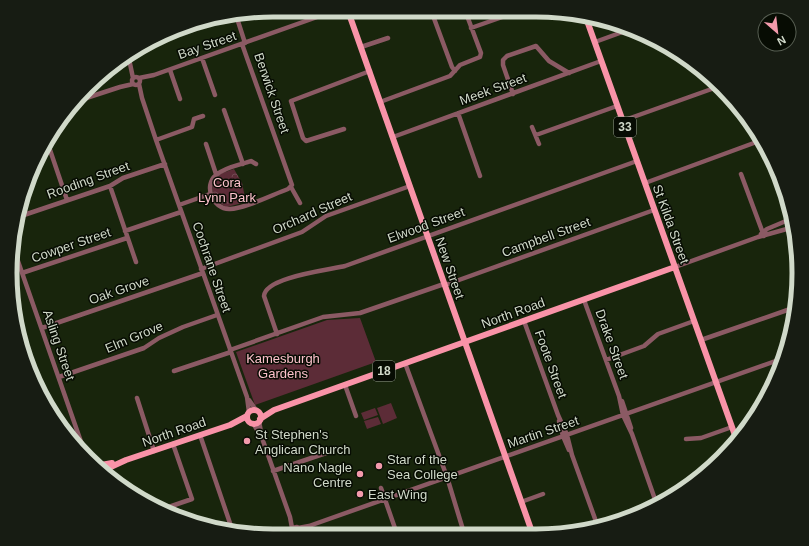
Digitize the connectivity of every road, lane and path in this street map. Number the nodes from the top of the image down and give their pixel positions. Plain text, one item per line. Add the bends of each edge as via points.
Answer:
1 (317, 17) edge
2 (350, 17) edge
3 (434, 17) edge
4 (468, 17) edge
5 (502, 17) edge
6 (237, 19) edge
7 (588, 22) edge
8 (472, 28) junction
9 (622, 32) edge
10 (388, 38) dead end
11 (595, 42) junction
12 (244, 43) junction
13 (361, 47) junction
14 (202, 58) junction
15 (129, 61) edge
16 (601, 61) junction
17 (170, 70) junction
18 (370, 71) junction
19 (455, 71) junction
20 (569, 73) junction
21 (136, 81) junction
22 (713, 88) edge
23 (513, 94) junction
24 (215, 95) dead end
25 (87, 98) edge
26 (180, 99) dead end
27 (380, 102) junction
28 (617, 106) junction
29 (224, 110) dead end
30 (458, 113) junction
31 (203, 116) dead end
32 (622, 121) junction
33 (532, 127) dead end
34 (344, 129) dead end
35 (536, 135) junction
36 (393, 137) junction
37 (156, 140) junction
38 (756, 142) edge
39 (206, 144) dead end
40 (539, 144) dead end
41 (49, 148) edge
42 (637, 161) junction
43 (164, 164) junction
44 (243, 164) junction
45 (256, 164) dead end
46 (216, 174) junction
47 (741, 174) dead end
48 (480, 176) dead end
49 (645, 183) junction
50 (110, 186) junction
51 (410, 186) junction
52 (291, 187) junction
53 (211, 195) junction
54 (67, 200) junction
55 (300, 203) dead end
56 (180, 208) junction
57 (654, 210) junction
58 (24, 215) edge
59 (787, 221) edge
60 (788, 229) edge
61 (125, 231) junction
62 (761, 235) junction
63 (427, 236) junction
64 (127, 238) junction
65 (136, 262) dead end
66 (18, 263) edge
67 (675, 267) junction
68 (202, 271) junction
69 (22, 273) junction
70 (444, 285) junction
71 (584, 300) junction
72 (789, 309) edge
73 (218, 315) junction
74 (524, 321) junction
75 (694, 321) junction
76 (42, 328) junction
77 (277, 334) junction
78 (701, 340) junction
79 (464, 342) junction
80 (230, 351) junction
81 (606, 360) junction
82 (776, 361) edge
83 (405, 363) junction
84 (174, 371) dead end
85 (59, 377) junction
86 (716, 382) junction
87 (344, 385) junction
88 (137, 398) dead end
89 (625, 414) junction
90 (356, 416) dead end
91 (254, 417) junction
92 (732, 427) junction
93 (735, 434) edge
94 (200, 435) junction
95 (565, 436) junction
96 (686, 439) dead end
97 (83, 444) edge
98 (173, 444) junction
99 (332, 450) dead end
100 (154, 451) junction
101 (505, 456) junction
102 (126, 460) junction
103 (103, 465) edge
104 (108, 468) edge
105 (273, 471) junction
106 (445, 478) junction
107 (381, 488) dead end
108 (543, 494) dead end
109 (385, 499) junction
110 (655, 500) edge
111 (521, 502) junction
112 (169, 507) edge
113 (596, 521) edge
114 (231, 525) edge
115 (294, 529) edge
116 (302, 529) edge
117 (395, 529) edge
118 (463, 529) edge
119 (531, 529) edge

1 - 12 street, Bay Street
2 - 13 main road, New Street
3 - 19 street
4 - 8 street
5 - 8 street
6 - 12 street, Berwick Street
7 - 11 main road, St Kilda Street / 33
8 - 19 street via 481,55 461,64
9 - 11 street
10 - 13 street
11 - 16 main road, St Kilda Street / 33
12 - 14 street, Bay Street
12 - 52 street, Berwick Street
13 - 18 main road, New Street
14 - 17 street, Bay Street
14 - 24 street
15 - 21 street, Cochrane Street
16 - 20 street, Meek Street
16 - 28 main road, St Kilda Street / 33
17 - 21 street, Bay Street
17 - 26 street
18 - 27 main road, New Street
18 - 34 street via 292,99 291,103 304,140
19 - 27 street via 450,76
20 - 23 street, Meek Street
20 - 23 street via 549,61 536,46 507,56 503,60 503,65
21 - 25 street, Bay Street
21 - 37 street, Cochrane Street
22 - 32 street
23 - 30 street, Meek Street
27 - 36 main road, New Street
28 - 32 main road, St Kilda Street / 33
28 - 35 street
29 - 44 street
30 - 36 street, Meek Street
30 - 48 street
31 - 37 street via 194,119 192,127
32 - 42 main road, St Kilda Street / 33
33 - 35 street
35 - 40 street
36 - 51 main road, New Street
37 - 43 street, Cochrane Street
38 - 49 street
39 - 46 street
41 - 54 street
42 - 49 main road, St Kilda Street / 33
42 - 63 street, Elwood Street
43 - 50 street, Rooding Street via 123,178
43 - 56 street, Cochrane Street
44 - 45 street via 252,161
44 - 46 street
46 - 53 street via 211,184
47 - 62 street
49 - 57 main road, St Kilda Street / 33
50 - 54 street, Rooding Street
50 - 61 street
51 - 63 main road, New Street
51 - 68 street, Orchard Street via 326,216 302,232
52 - 53 street via 232,209 219,206
52 - 55 street, Berwick Street
53 - 56 street, Cowper Street
54 - 58 street, Rooding Street
56 - 61 street, Cowper Street
56 - 68 street, Cochrane Street
57 - 67 main road, St Kilda Street / 33
57 - 70 street, Campbell Street
59 - 62 street, North Road
60 - 62 street, North Road
61 - 64 street
62 - 67 street, North Road
63 - 70 main road, New Street
63 - 77 street, Elwood Street via 345,266 300,275 269,286 265,292 265,299
64 - 65 street
64 - 69 street, Cowper Street
66 - 69 street, Asling Street
67 - 71 main road, North Road / 18
67 - 75 main road, St Kilda Street / 33
68 - 73 street, Cochrane Street
68 - 76 street, Oak Grove
69 - 76 street, Asling Street
70 - 77 street, Campbell Street via 360,313 323,317
70 - 79 main road, New Street
71 - 74 main road, North Road / 18
71 - 81 street, Drake Street
72 - 78 street
73 - 80 street, Cochrane Street
73 - 85 street, Elm Grove via 182,327 144,348
74 - 79 main road, North Road / 18
74 - 95 street, Foote Street
75 - 78 main road, St Kilda Street / 33
75 - 81 street via 658,334 644,346
76 - 85 street, Asling Street
77 - 80 street, Campbell Street
78 - 86 main road, St Kilda Street / 33
79 - 83 main road, North Road / 18
79 - 101 main road, New Street
80 - 84 street, Campbell Street
80 - 91 street, Cochrane Street
81 - 89 street, Drake Street
82 - 86 street, Martin Street
83 - 87 main road, North Road / 18
83 - 106 street
85 - 97 street, Asling Street
86 - 89 street, Martin Street
86 - 92 main road, St Kilda Street / 33
87 - 90 street
87 - 91 main road, North Road / 18
88 - 100 street
89 - 95 street, Martin Street
89 - 110 street, Drake Street
91 - 94 main road, North Road / 18
91 - 105 street, Cochrane Street
92 - 93 main road, St Kilda Street / 33
92 - 96 street via 701,438
94 - 98 main road, North Road / 18
94 - 114 street
95 - 101 street, Martin Street
95 - 113 street, Foote Street
98 - 100 main road, North Road / 18
98 - 112 street via 192,499
99 - 105 street
100 - 102 main road, North Road / 18
101 - 106 street, Martin Street
101 - 111 main road, New Street
102 - 103 main road, North Road / 18
102 - 104 main road, North Road / 18
105 - 115 street, Cochrane Street
106 - 109 street, Martin Street
106 - 118 street
107 - 109 street
108 - 111 street
109 - 116 street, Martin Street
109 - 117 street
111 - 119 main road, New Street

